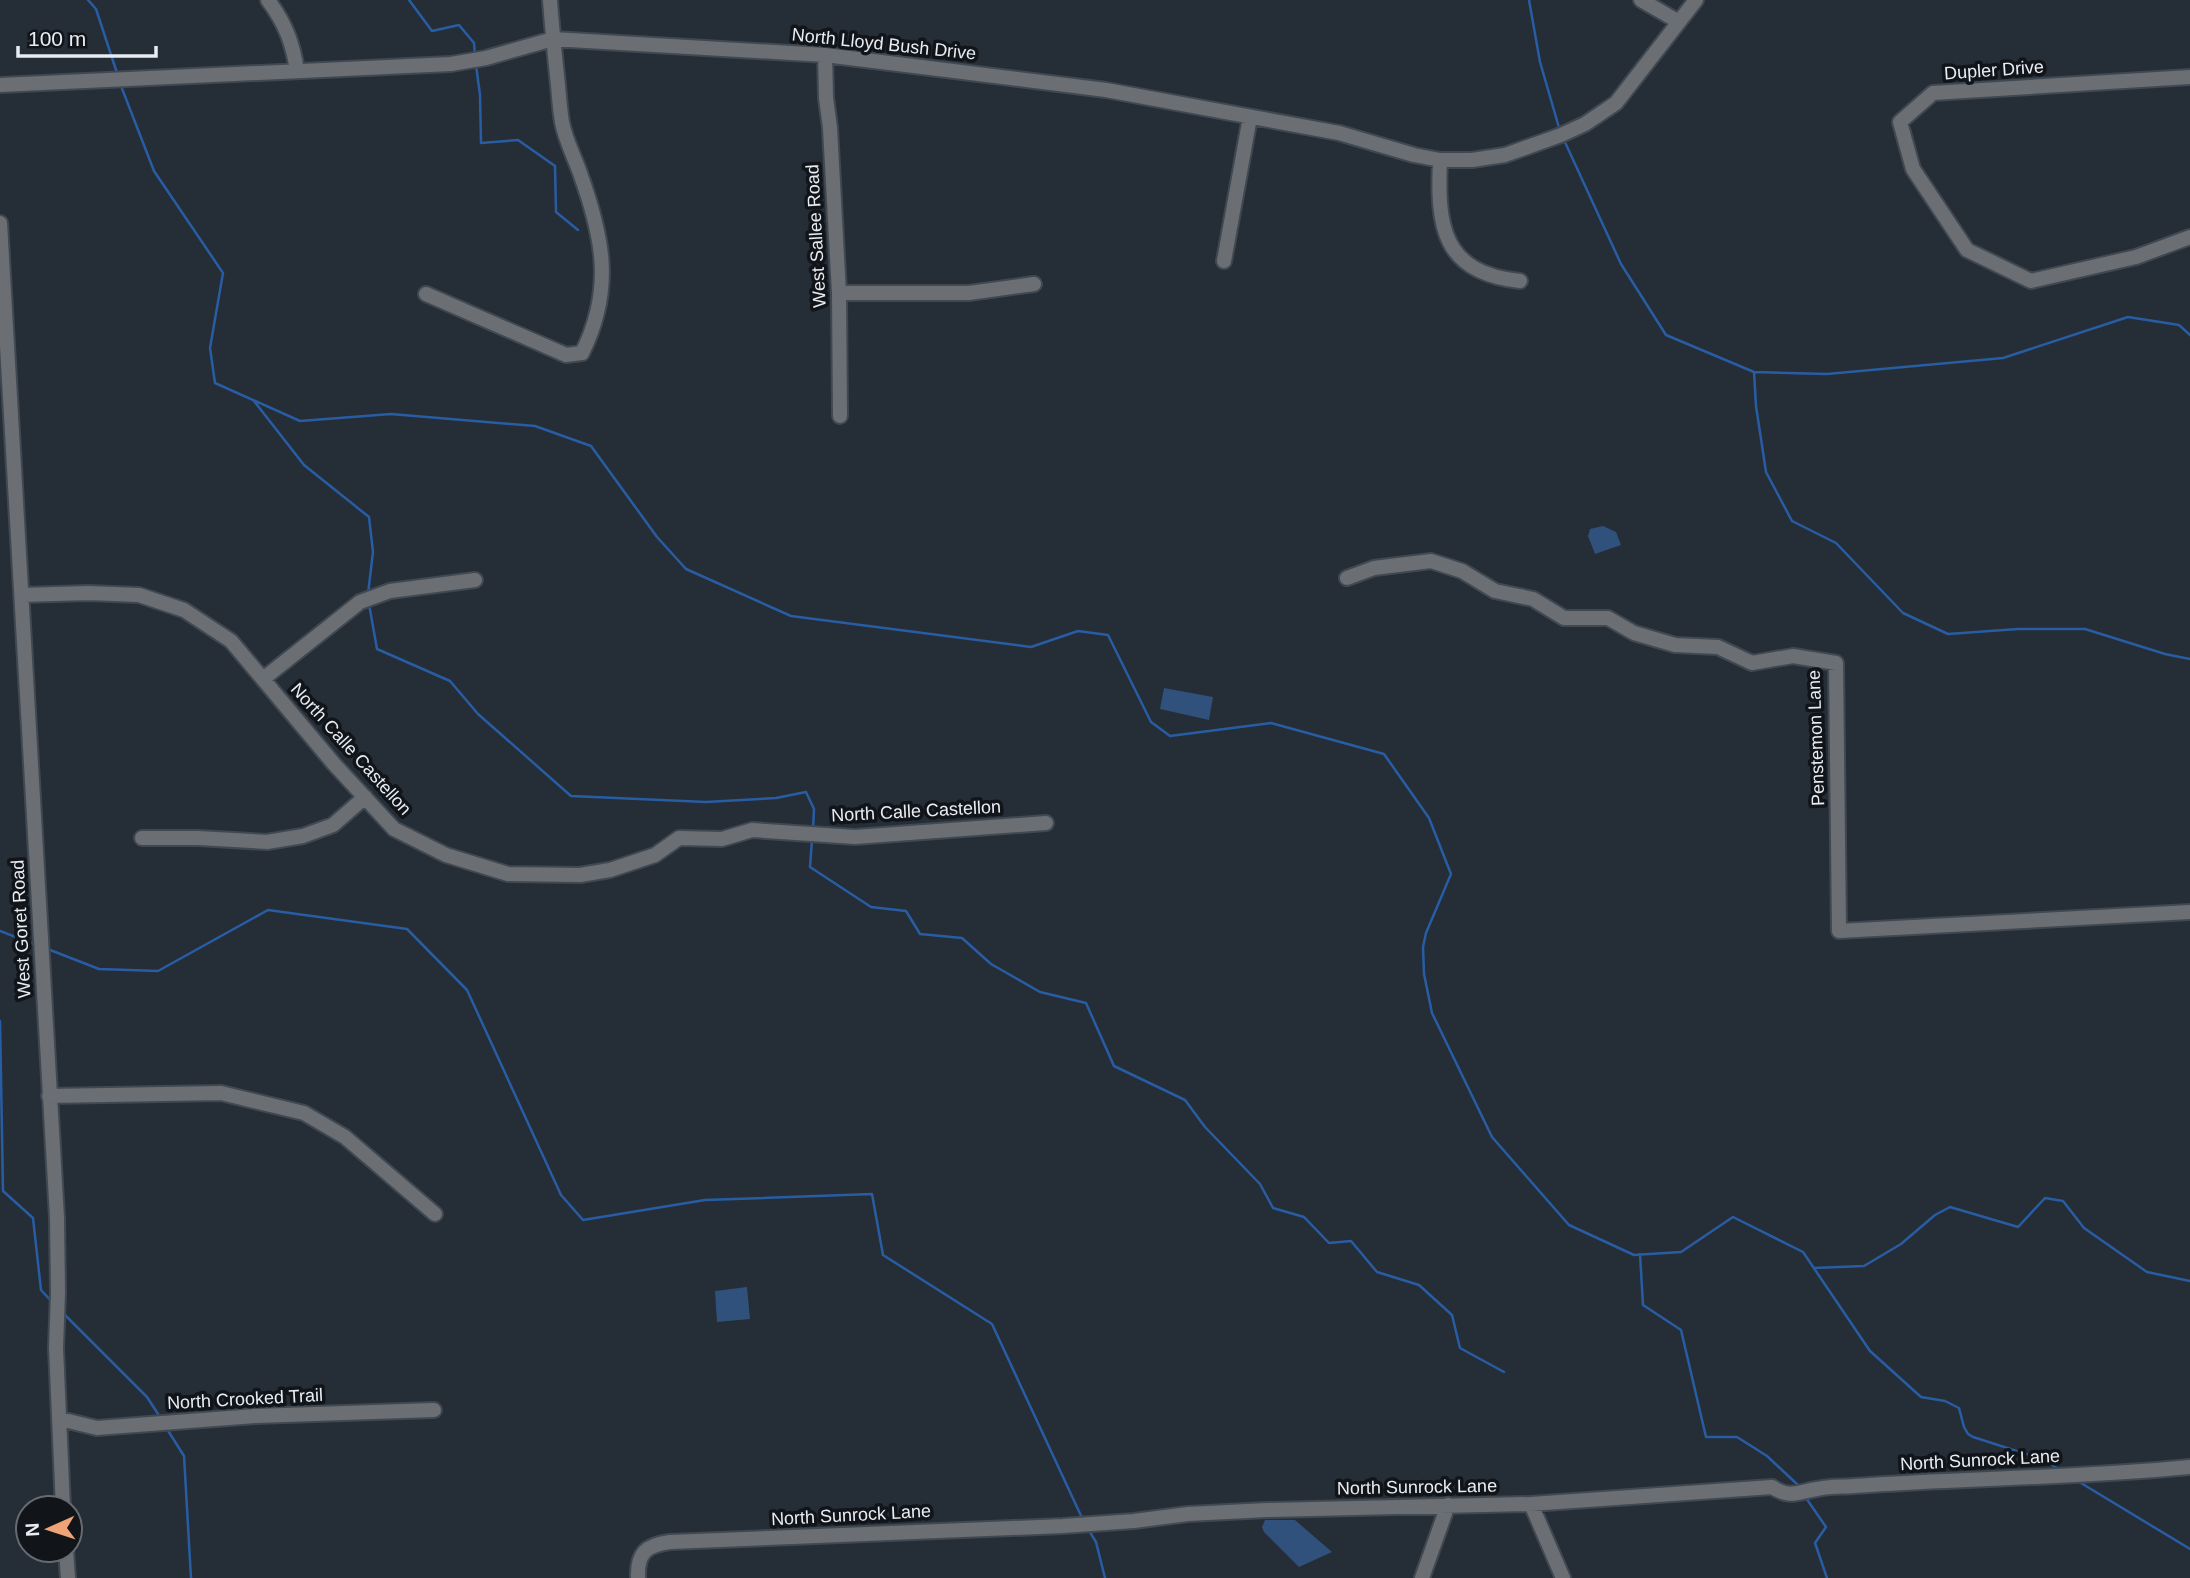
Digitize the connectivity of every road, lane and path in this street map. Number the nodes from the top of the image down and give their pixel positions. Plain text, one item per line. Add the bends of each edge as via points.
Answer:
1 (268, 0) edge
2 (550, 0) edge
3 (1641, 0) edge
4 (1696, 0) edge
5 (1679, 22) junction
6 (553, 39) junction
7 (825, 55) junction
8 (297, 71) junction
9 (2190, 77) edge
10 (0, 85) edge
11 (1250, 117) junction
12 (1440, 160) junction
13 (0, 223) edge
14 (2190, 237) edge
15 (1224, 261) dead end
16 (1520, 281) dead end
17 (1034, 284) dead end
18 (839, 293) junction
19 (426, 294) dead end
20 (840, 416) dead end
21 (7, 456) edge
22 (1347, 578) dead end
23 (475, 580) dead end
24 (22, 595) junction
25 (263, 679) junction
26 (365, 797) junction
27 (1046, 822) dead end
28 (142, 838) dead end
29 (2190, 912) edge
30 (49, 1100) junction
31 (435, 1214) dead end
32 (434, 1410) dead end
33 (60, 1419) junction
34 (2190, 1467) edge
35 (63, 1494) edge
36 (1531, 1504) junction
37 (1448, 1505) junction
38 (638, 1578) edge
39 (1422, 1578) edge
40 (1563, 1578) edge

1 - 8 street via 294,48
2 - 6 street
3 - 5 street
4 - 5 street, North Lloyd Bush Drive
5 - 12 street, North Lloyd Bush Drive via 1616,103 1585,124 1504,155
6 - 7 street, North Lloyd Bush Drive
6 - 8 street, North Lloyd Bush Drive via 451,64
6 - 19 street via 562,124 600,241 601,300 582,353 566,355
7 - 11 street, North Lloyd Bush Drive via 1106,90
7 - 18 street, West Sallee Road
8 - 10 street, North Lloyd Bush Drive
9 - 14 street, Dupler Drive via 1933,93 1900,122 1913,169 1967,250 2031,281 2136,257
11 - 12 street, North Lloyd Bush Drive via 1339,133
11 - 15 street
12 - 16 street via 1438,199 1443,228 1453,249 1487,274
13 - 21 street, West Goret Road
17 - 18 street via 969,293
18 - 20 street, West Sallee Road
21 - 24 street, West Goret Road
22 - 29 street, Penstemon Lane via 1374,568 1431,561 1462,570 1495,590 1532,599 1563,618 1608,618 1634,633 1675,645 1718,647 1752,663 1793,656 1836,663 1839,931
23 - 25 street via 390,591 360,602
24 - 25 street, North Calle Castellon via 139,595 184,610 231,641
24 - 30 street, West Goret Road
25 - 26 street, North Calle Castellon
26 - 27 street, North Calle Castellon via 394,829 446,855 508,874 580,875 610,870 655,855 679,838 722,839 752,830 855,837
26 - 28 street via 333,825 303,836 267,842
30 - 31 street via 118,1101 127,1093 221,1093 304,1113 345,1138
30 - 33 street, West Goret Road via 57,1218
32 - 33 street, North Crooked Trail via 255,1416 97,1429
33 - 35 street, West Goret Road
34 - 36 street, North Sunrock Lane via 1817,1489 1796,1495 1772,1487
36 - 37 street, North Sunrock Lane
36 - 40 street
37 - 38 street, North Sunrock Lane via 1267,1510 1063,1526 670,1542 644,1551 637,1566
37 - 39 street

